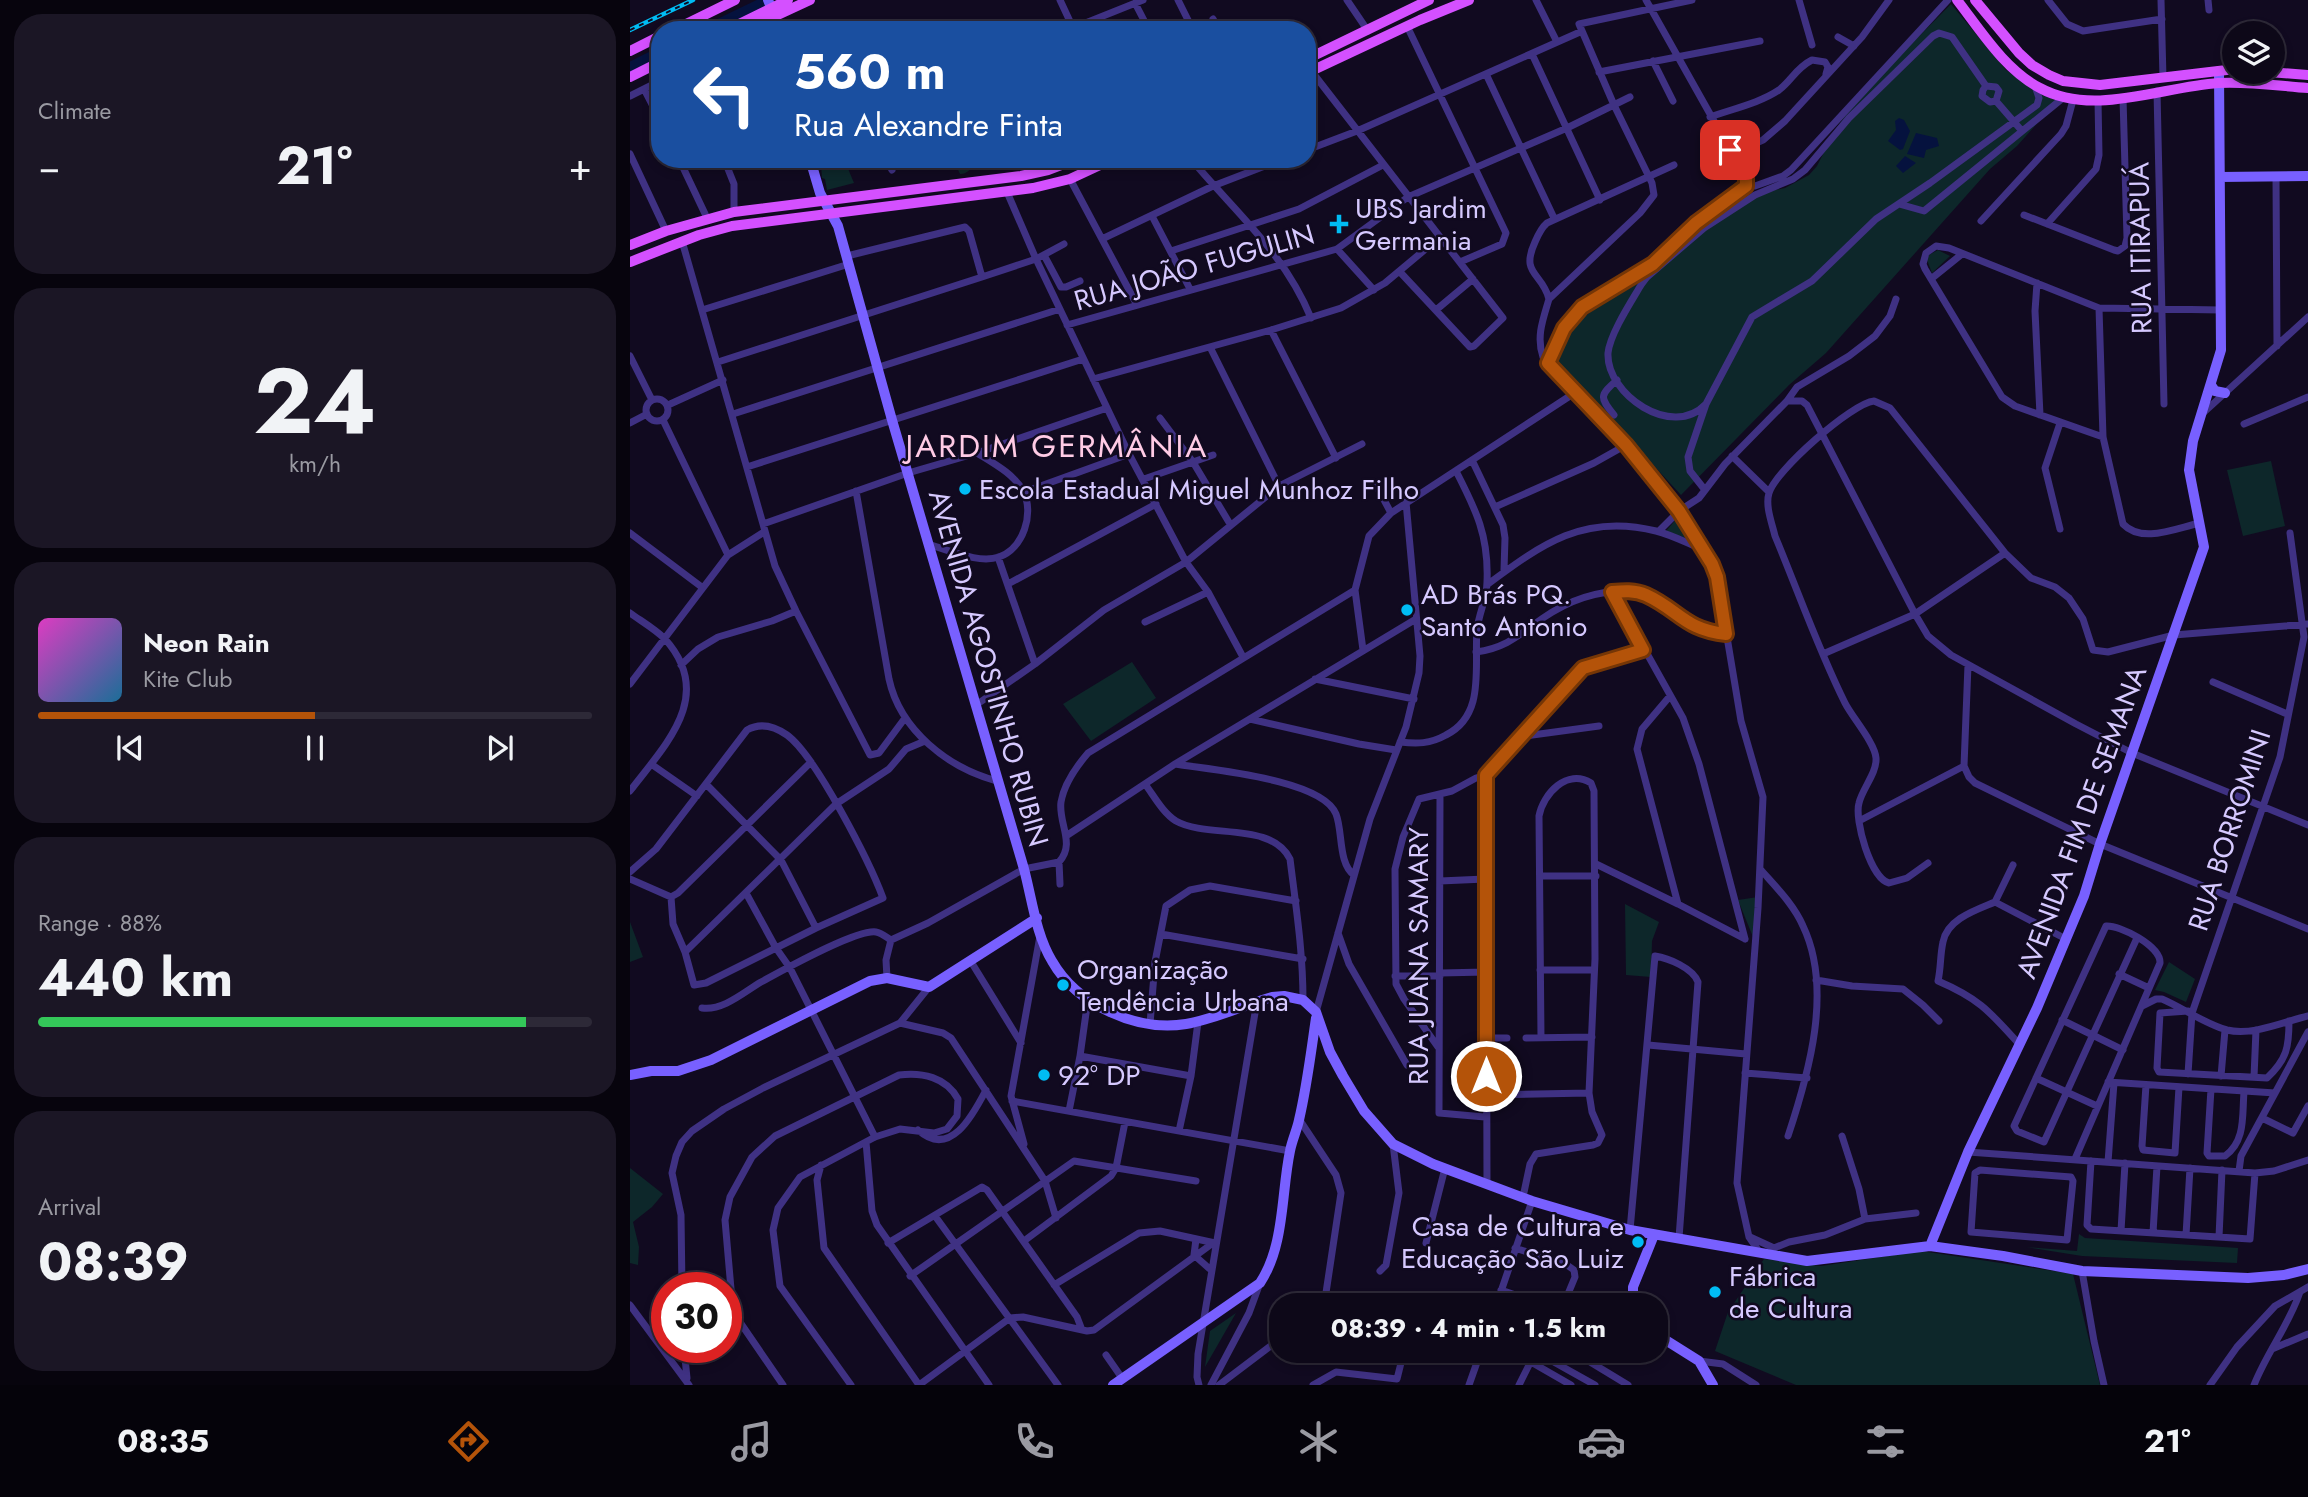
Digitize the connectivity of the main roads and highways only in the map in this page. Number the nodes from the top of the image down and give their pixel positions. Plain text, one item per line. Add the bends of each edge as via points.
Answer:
1 (735, 0) edge
2 (810, 0) edge
3 (1429, 0) edge
4 (1469, 0) edge
5 (1957, 0) edge
6 (1975, 0) edge
7 (778, 6) edge
8 (692, 21) edge
9 (746, 21) edge
10 (757, 21) edge
11 (1389, 21) junction
12 (651, 40) edge
13 (630, 51) edge
14 (1316, 54) edge
15 (1316, 63) edge
16 (1316, 66) edge
17 (651, 67) edge
18 (651, 71) edge
19 (2285, 73) edge
20 (2308, 75) edge
21 (2222, 76) edge
22 (2219, 77) junction
23 (630, 79) edge
24 (2308, 88) edge
25 (1049, 168) edge
26 (1094, 168) edge
27 (911, 191) junction
28 (823, 200) junction
29 (832, 214) junction
30 (747, 224) junction
31 (630, 245) edge
32 (630, 262) edge

1 - 8 main road
2 - 7 main road
3 - 11 main road
4 - 16 main road
5 - 22 main road via 2006,62 2035,85 2068,99 2123,98
6 - 22 main road via 2019,53 2049,75 2100,85
7 - 9 main road
7 - 10 main road
11 - 14 main road
11 - 15 main road
12 - 13 main road
17 - 23 main road
18 - 23 main road
19 - 20 main road
21 - 22 main road
22 - 24 main road
25 - 27 main road
26 - 29 main road via 1070,179 1007,192
27 - 28 main road
27 - 29 main road via 846,204
28 - 30 main road via 812,208 772,214
28 - 31 main road via 707,218
29 - 30 main road
30 - 32 main road

